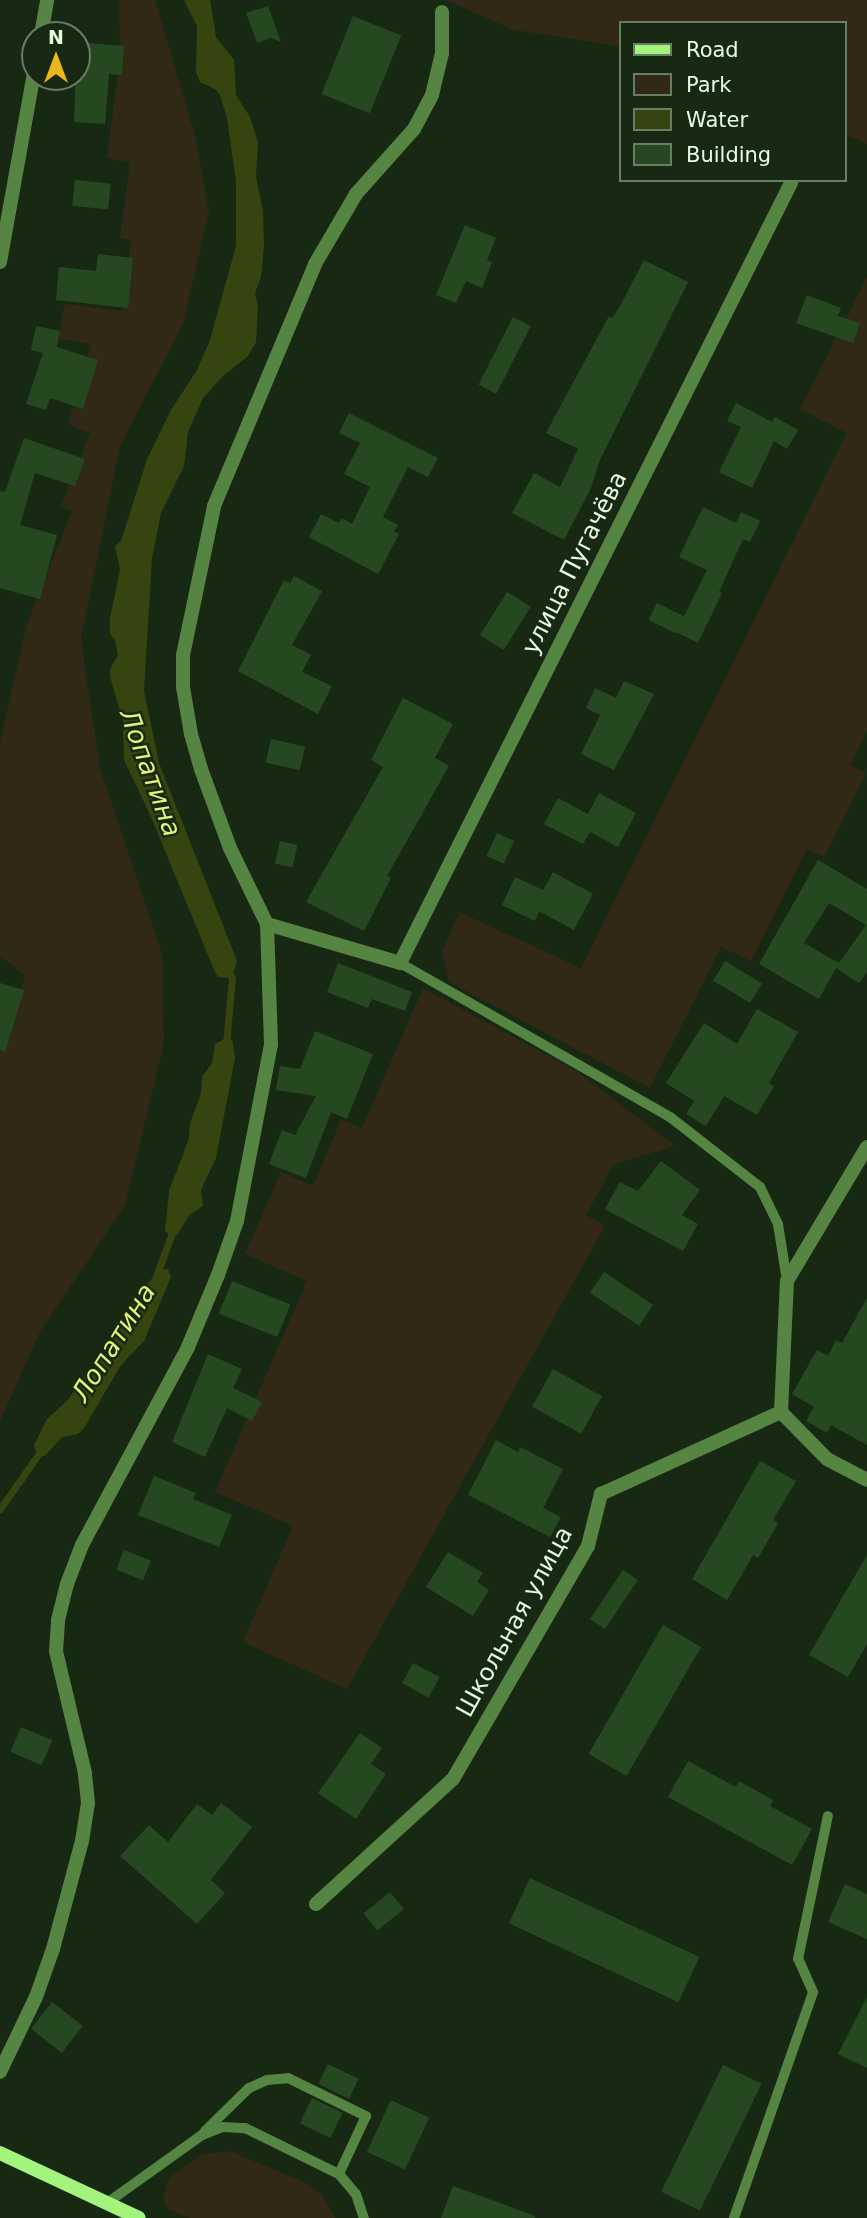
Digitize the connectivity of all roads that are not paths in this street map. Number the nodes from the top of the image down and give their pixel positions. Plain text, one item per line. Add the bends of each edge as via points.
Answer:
1 (47, 0) edge
2 (442, 12) dead end
3 (43, 21) edge
4 (31, 91) edge
5 (791, 183) dead end
6 (0, 262) edge
7 (267, 924) junction
8 (400, 963) junction
9 (867, 1147) edge
10 (787, 1281) junction
11 (780, 1412) junction
12 (867, 1480) edge
13 (828, 1816) dead end
14 (316, 1904) dead end
15 (0, 2072) edge
16 (202, 2135) junction
17 (0, 2153) edge
18 (339, 2174) junction
19 (107, 2203) junction
20 (139, 2218) edge
21 (364, 2218) edge
22 (734, 2218) edge

1 - 3 street
2 - 7 street via 442,53 432,95 414,129 356,194 315,264 214,506 183,655 183,687 201,769 230,848
4 - 6 street
5 - 8 street, улица Пугачёва
7 - 8 street
7 - 15 street via 271,1044 237,1221 188,1347 82,1545 61,1608 56,1651 88,1803 80,1853 53,1949
8 - 10 lane via 670,1117 760,1187 778,1224
9 - 10 street
10 - 11 street
11 - 12 street via 827,1460
11 - 14 street, Школьная улица via 601,1494 589,1546 453,1779
13 - 22 lane via 798,1959 813,1992
16 - 18 lane via 223,2127 245,2127
16 - 18 lane via 249,2088 288,2078 366,2116
16 - 19 lane
17 - 19 main road
18 - 21 lane via 356,2194
19 - 20 main road

